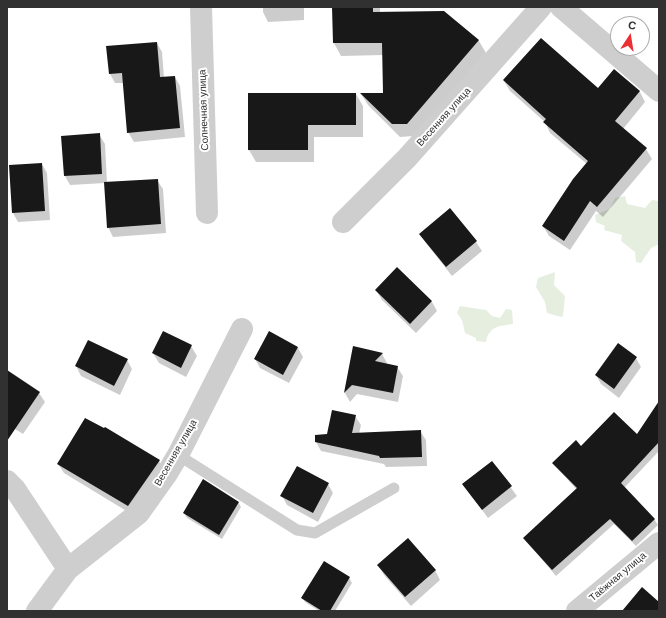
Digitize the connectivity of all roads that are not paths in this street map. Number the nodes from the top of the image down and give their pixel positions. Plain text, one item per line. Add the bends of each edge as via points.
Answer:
1 (201, 7) edge
2 (541, 7) edge
3 (561, 7) edge
4 (659, 91) edge
5 (208, 213) dead end
6 (343, 222) dead end
7 (242, 329) dead end
8 (178, 455) junction
9 (7, 481) edge
10 (394, 488) dead end
11 (659, 543) edge
12 (68, 569) junction
13 (37, 611) edge
14 (577, 611) edge

1 - 5 street, Солнечная улица
2 - 6 street, Весенняя улица via 407,158
3 - 4 street
7 - 8 street, Весенняя улица
8 - 10 lane via 297,530 315,533
8 - 12 street, Весенняя улица via 139,513
9 - 12 street via 15,489
11 - 14 street, Таёжная улица
12 - 13 street, Весенняя улица

